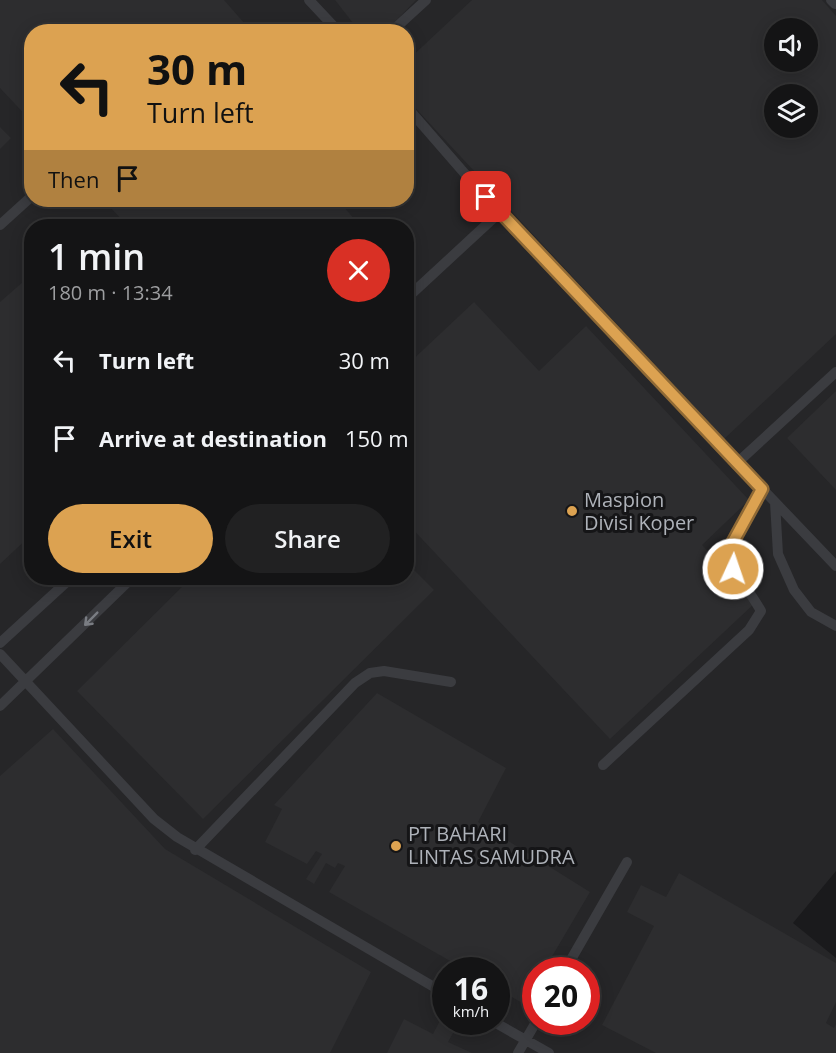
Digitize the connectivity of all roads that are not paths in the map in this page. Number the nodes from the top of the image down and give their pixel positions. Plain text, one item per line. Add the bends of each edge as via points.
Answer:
1 (309, 0) edge
2 (426, 0) edge
3 (332, 24) edge
4 (400, 24) edge
5 (414, 115) edge
6 (24, 203) edge
7 (499, 213) junction
8 (0, 225) edge
9 (414, 292) edge
10 (836, 372) edge
11 (737, 463) junction
12 (762, 489) junction
13 (775, 502) junction
14 (836, 566) edge
15 (63, 585) edge
16 (125, 585) edge
17 (836, 626) edge
18 (0, 643) edge
19 (0, 654) edge
20 (26, 682) junction
21 (451, 682) dead end
22 (0, 706) edge
23 (603, 765) dead end
24 (195, 850) junction
25 (627, 862) dead end
26 (572, 957) edge
27 (432, 986) edge
28 (510, 1031) edge
29 (528, 1035) edge
30 (525, 1040) junction
31 (518, 1053) edge
32 (549, 1053) edge

1 - 3 lane
2 - 4 lane
5 - 7 lane
6 - 8 lane
7 - 9 lane
7 - 11 lane
10 - 11 lane
11 - 12 lane
12 - 13 lane
12 - 23 lane via 728,551 733,569 761,611 749,630
13 - 14 lane
13 - 17 lane via 778,554 794,590 811,612
15 - 18 lane
16 -> 20 lane
19 - 20 lane
20 - 22 lane
20 - 24 lane via 154,819
21 - 24 lane via 384,671 370,673 355,683
24 - 27 lane
25 - 26 lane
28 - 30 lane
29 - 30 lane
30 - 31 lane
30 - 32 lane

